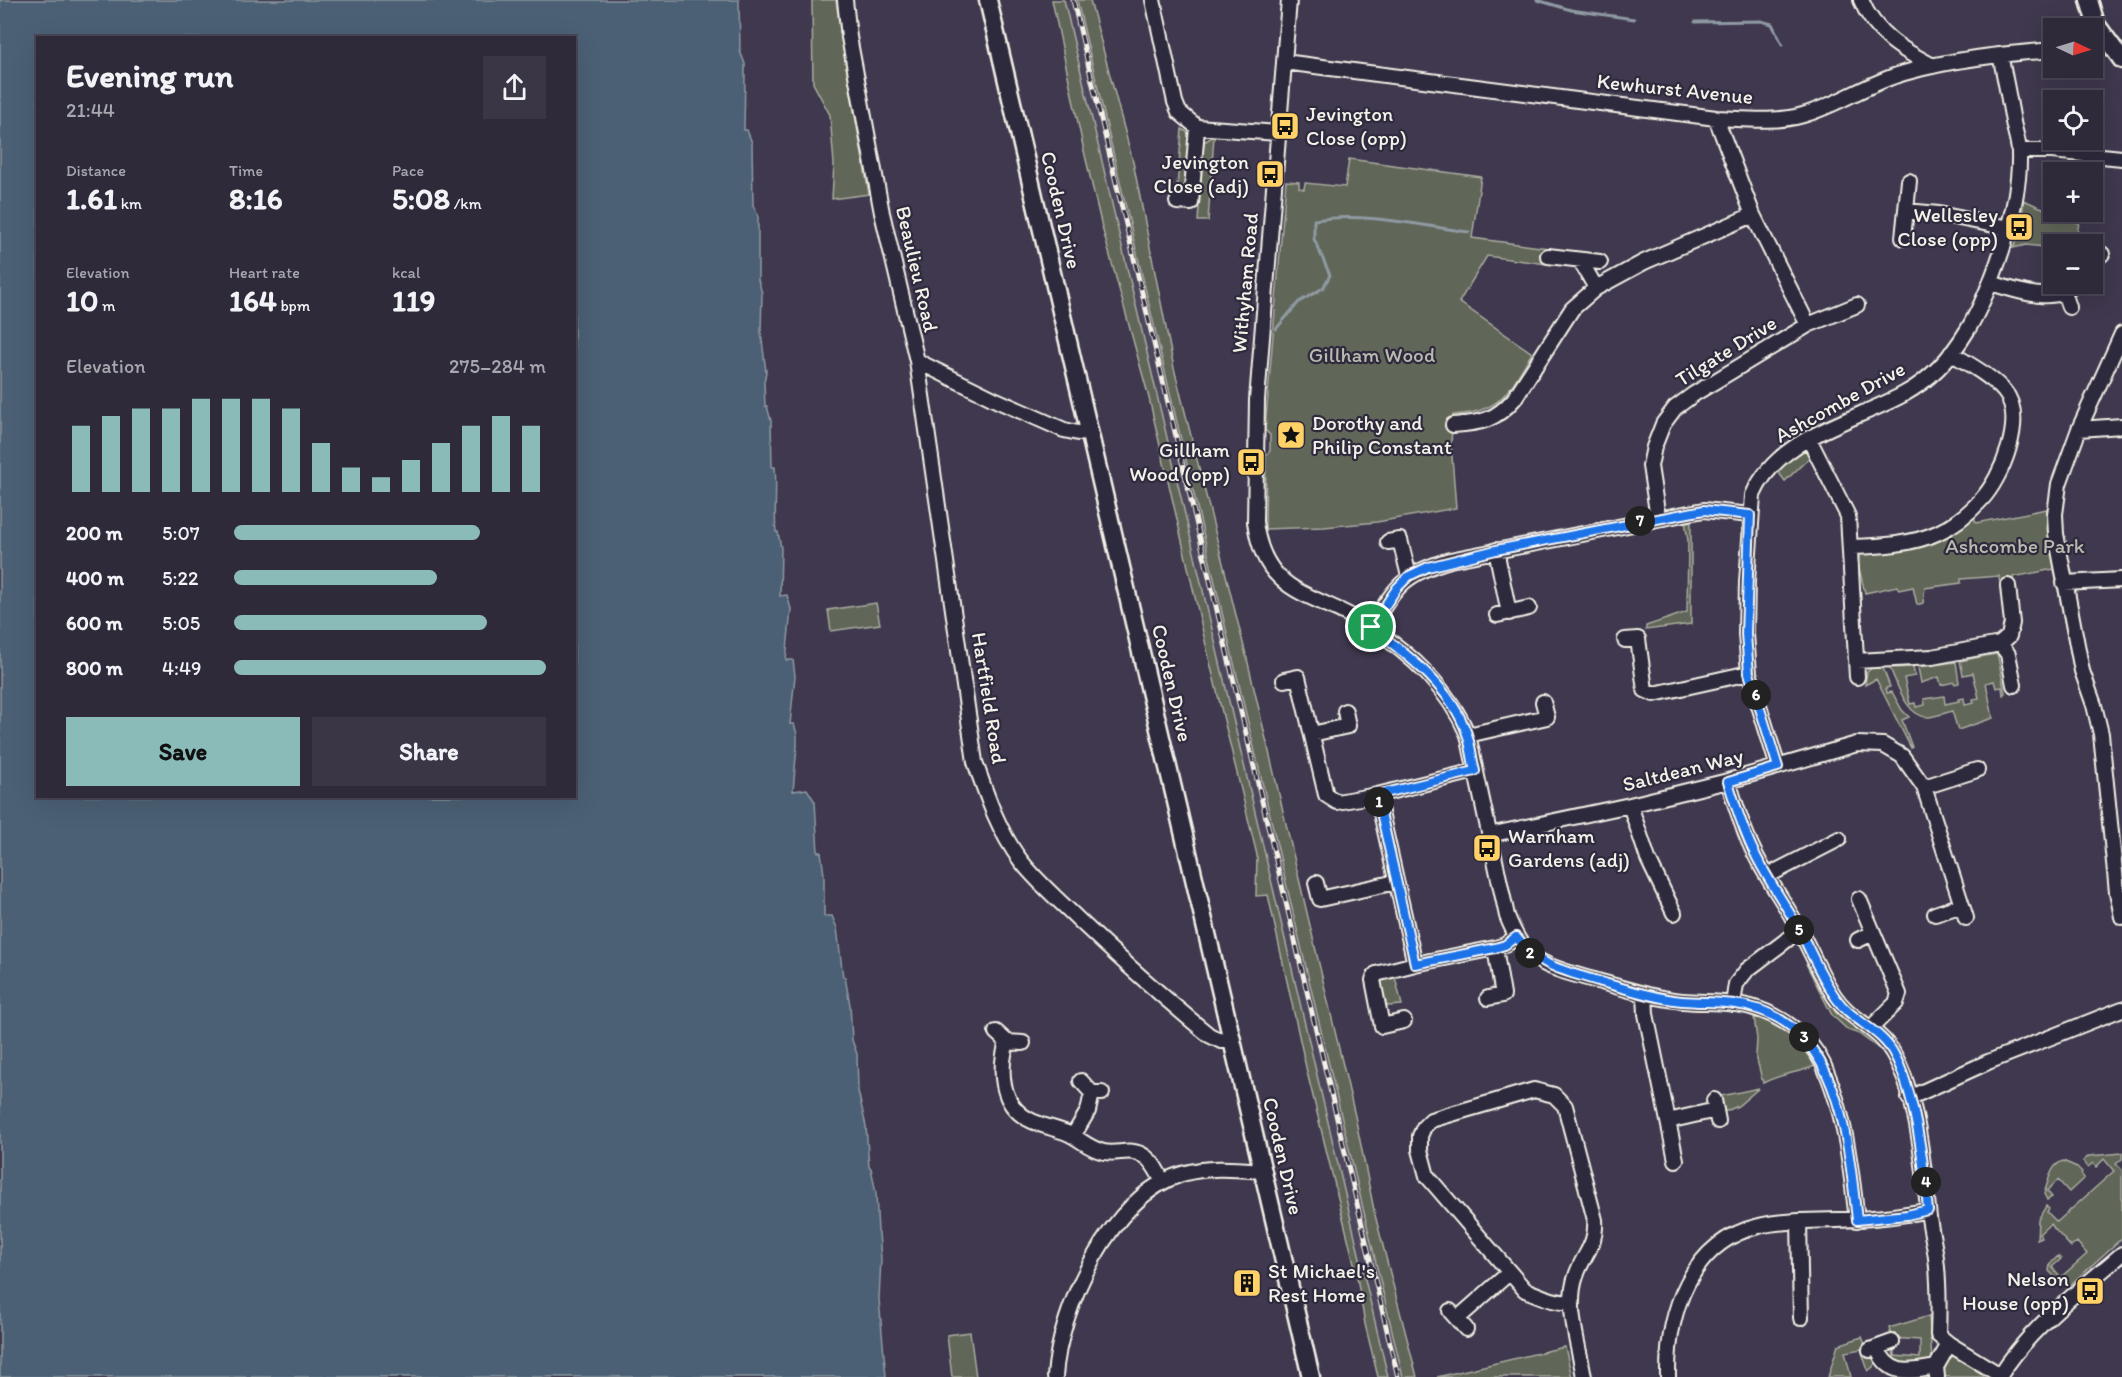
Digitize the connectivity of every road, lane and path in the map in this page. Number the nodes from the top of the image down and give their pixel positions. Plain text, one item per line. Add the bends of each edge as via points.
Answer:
1 (845, 0) edge
2 (988, 0) edge
3 (1154, 0) edge
4 (1289, 0) edge
5 (1861, 0) edge
6 (2089, 0) edge
7 (2094, 18) edge
8 (2103, 46) edge
9 (2043, 51) edge
10 (2000, 55) junction
11 (2122, 60) edge
12 (1284, 62) junction
13 (1933, 66) junction
14 (1716, 118) junction
15 (1197, 127) junction
16 (1278, 133) junction
17 (2019, 151) junction
18 (2122, 158) edge
19 (1910, 181) dead end
20 (1177, 202) dead end
21 (1906, 211) junction
22 (1753, 215) junction
23 (2009, 228) junction
24 (1903, 238) dead end
25 (1548, 256) dead end
26 (1580, 260) junction
27 (1600, 262) dead end
28 (1991, 283) junction
29 (1596, 288) junction
30 (2043, 294) edge
31 (2069, 294) edge
32 (2069, 307) dead end
33 (1850, 312) dead end
34 (1808, 325) junction
35 (2122, 334) edge
36 (1951, 353) junction
37 (917, 361) junction
38 (1453, 425) dead end
39 (2122, 426) edge
40 (2079, 429) junction
41 (1090, 432) junction
42 (1809, 439) junction
43 (1750, 515) junction
44 (1658, 518) junction
45 (1388, 542) dead end
46 (1851, 547) junction
47 (1496, 550) junction
48 (1409, 576) junction
49 (2122, 580) edge
50 (2064, 583) junction
51 (2008, 586) dead end
52 (1529, 608) dead end
53 (1371, 627) junction
54 (1625, 640) dead end
55 (2000, 645) junction
56 (1856, 660) junction
57 (1749, 673) junction
58 (1857, 678) dead end
59 (1284, 680) dead end
60 (2014, 685) dead end
61 (1645, 690) junction
62 (1631, 692) dead end
63 (1543, 702) dead end
64 (1345, 711) dead end
65 (1312, 734) junction
66 (1468, 735) junction
67 (1778, 767) junction
68 (1977, 769) dead end
69 (1475, 771) junction
70 (1728, 782) junction
71 (1924, 787) junction
72 (1377, 795) junction
73 (1630, 805) junction
74 (1489, 835) junction
75 (1833, 846) dead end
76 (1767, 876) junction
77 (1396, 882) junction
78 (1316, 883) dead end
79 (1859, 899) dead end
80 (1675, 904) dead end
81 (1935, 914) dead end
82 (2122, 917) edge
83 (1873, 933) junction
84 (1516, 937) junction
85 (1858, 940) dead end
86 (1495, 948) junction
87 (1788, 958) dead end
88 (1415, 964) junction
89 (1645, 994) junction
90 (1488, 998) dead end
91 (1733, 1004) junction
92 (2122, 1009) edge
93 (1404, 1021) dead end
94 (1871, 1028) junction
95 (996, 1032) dead end
96 (1233, 1041) junction
97 (1006, 1042) junction
98 (1023, 1043) dead end
99 (1081, 1082) dead end
100 (1909, 1098) junction
101 (1716, 1110) dead end
102 (1668, 1122) junction
103 (1072, 1136) junction
104 (1676, 1160) dead end
105 (1263, 1171) junction
106 (1163, 1182) junction
107 (1928, 1210) junction
108 (1857, 1220) junction
109 (1799, 1221) junction
110 (2122, 1254) edge
111 (1509, 1273) junction
112 (1571, 1302) junction
113 (1801, 1318) dead end
114 (1458, 1320) dead end
115 (1892, 1342) dead end
116 (1949, 1344) junction
117 (1936, 1372) edge
118 (2000, 1376) edge
119 (1054, 1377) edge
120 (1311, 1377) edge
121 (1584, 1377) edge
122 (1668, 1377) edge

1 - 37 street, Beaulieu Road via 882,213
2 - 41 main road, Cooden Drive
3 - 15 street via 1175,102 1179,112
4 - 12 street, Withyham Road
5 - 13 street via 1879,31 1902,50
6 - 7 main road
8 - 11 main road
9 - 10 street, Kewhurst Avenue
10 - 13 street, Kewhurst Avenue
10 - 17 street, Ashcombe Drive
12 - 14 street, Kewhurst Avenue
12 - 16 street, Withyham Road
13 - 14 street, Kewhurst Avenue via 1867,86 1801,115 1778,119
14 - 22 street, Tilgate Drive
15 - 16 street
15 - 20 street via 1191,203
16 - 53 street, Withyham Road via 1257,389 1257,538 1282,581
17 - 18 street
17 - 23 street, Ashcombe Drive via 2018,184
19 - 21 street
21 - 23 street
21 - 24 street
22 - 29 street via 1644,262
22 - 34 street, Tilgate Drive
23 - 28 street, Ashcombe Drive
25 - 26 street
26 - 27 street
26 - 29 street
28 - 30 street
28 - 36 street, Ashcombe Drive via 1979,312
29 - 38 street via 1572,309 1504,410 1480,423
31 - 32 street
33 - 34 street, Tilgate Drive
34 - 44 street, Tilgate Drive via 1675,408 1663,424 1650,465
35 - 40 street
36 - 42 street, Ashcombe Drive via 1937,370 1906,393
36 - 46 street via 1996,384 2009,400 2014,418 2010,444 1997,474 1982,499 1959,521 1938,533 1916,541
37 - 41 street, Beaulieu Road via 1064,430
37 - 96 street, Hartfield Road via 975,762 1002,830 1021,861 1046,888 1142,979 1209,1035
39 - 40 street
40 - 50 street via 2059,484 2055,514
41 - 96 main road, Cooden Drive
42 - 43 street, Ashcombe Drive via 1784,455 1758,483
42 - 46 street via 1848,516
43 - 44 street via 1704,510
43 - 57 street, Ashcombe Drive via 1746,634
44 - 47 street
45 - 48 street via 1400,540
46 - 56 street
47 - 48 street via 1450,560
47 - 52 street via 1503,614
48 - 53 street
49 - 50 street
50 - 82 street via 2082,671 2101,734
51 - 55 street via 2012,623 2009,636
53 - 66 street, Withyham Road via 1409,657 1448,696
54 - 61 street via 1638,639
55 - 56 street via 1932,657
55 - 60 street via 2008,654
56 - 58 street
57 - 61 street via 1654,694
57 - 67 street, Ashcombe Drive
59 - 65 street via 1298,676
61 - 62 street
63 - 66 street via 1546,717
64 - 65 street via 1348,726
65 - 72 street via 1326,795 1337,802
66 - 69 street, Withyham Road
67 - 70 street, Saltdean Way
67 - 71 street, Saltdean Way via 1857,744 1883,745 1902,756
68 - 71 street
69 - 72 street
69 - 74 street, Withyham Road
70 - 73 street, Saltdean Way
70 - 76 street via 1744,830
71 - 81 street, Saltdean Way via 1964,912
72 - 77 street
73 - 74 street, Saltdean Way
73 - 80 street via 1648,859
74 - 84 street, Withyham Road via 1507,916
75 - 76 street
76 - 94 street via 1834,997
77 - 78 street via 1320,899
77 - 88 street
79 - 83 street
83 - 85 street
83 - 94 street via 1899,994 1896,1003
84 - 86 street
84 - 89 street via 1539,961
86 - 88 street
86 - 90 street via 1503,995
87 - 91 street via 1784,943 1747,970 1736,984
88 - 93 street via 1376,974 1373,980 1382,1026
89 - 91 street via 1680,1001
89 - 102 street
91 - 108 street via 1750,1006 1788,1023 1808,1041 1823,1063 1850,1158
92 - 100 street
94 - 100 street via 1895,1056
95 - 97 street
96 - 105 main road, Cooden Drive
97 - 98 street
97 - 103 street via 1001,1061 1002,1081 1019,1113
99 - 103 street via 1097,1093
100 - 107 street via 1924,1167
101 - 102 street
102 - 104 street
103 - 106 street via 1107,1152 1136,1152 1145,1156
105 - 106 street via 1199,1170
105 - 120 main road, Cooden Drive
106 - 119 street via 1137,1201 1118,1222 1087,1268 1067,1314
107 - 108 street
107 - 116 street via 1936,1257 1938,1335
108 - 109 street
109 - 113 street
109 - 122 street via 1759,1226 1732,1236 1701,1261 1678,1302
110 - 118 street via 2036,1330
111 - 112 street via 1525,1290
111 - 112 street via 1427,1176 1420,1136 1431,1120 1534,1090 1554,1095 1565,1106 1595,1220 1594,1241 1576,1276
111 - 114 street
112 - 121 street
115 - 117 street via 1873,1349 1888,1366
116 - 117 street
116 - 118 street

